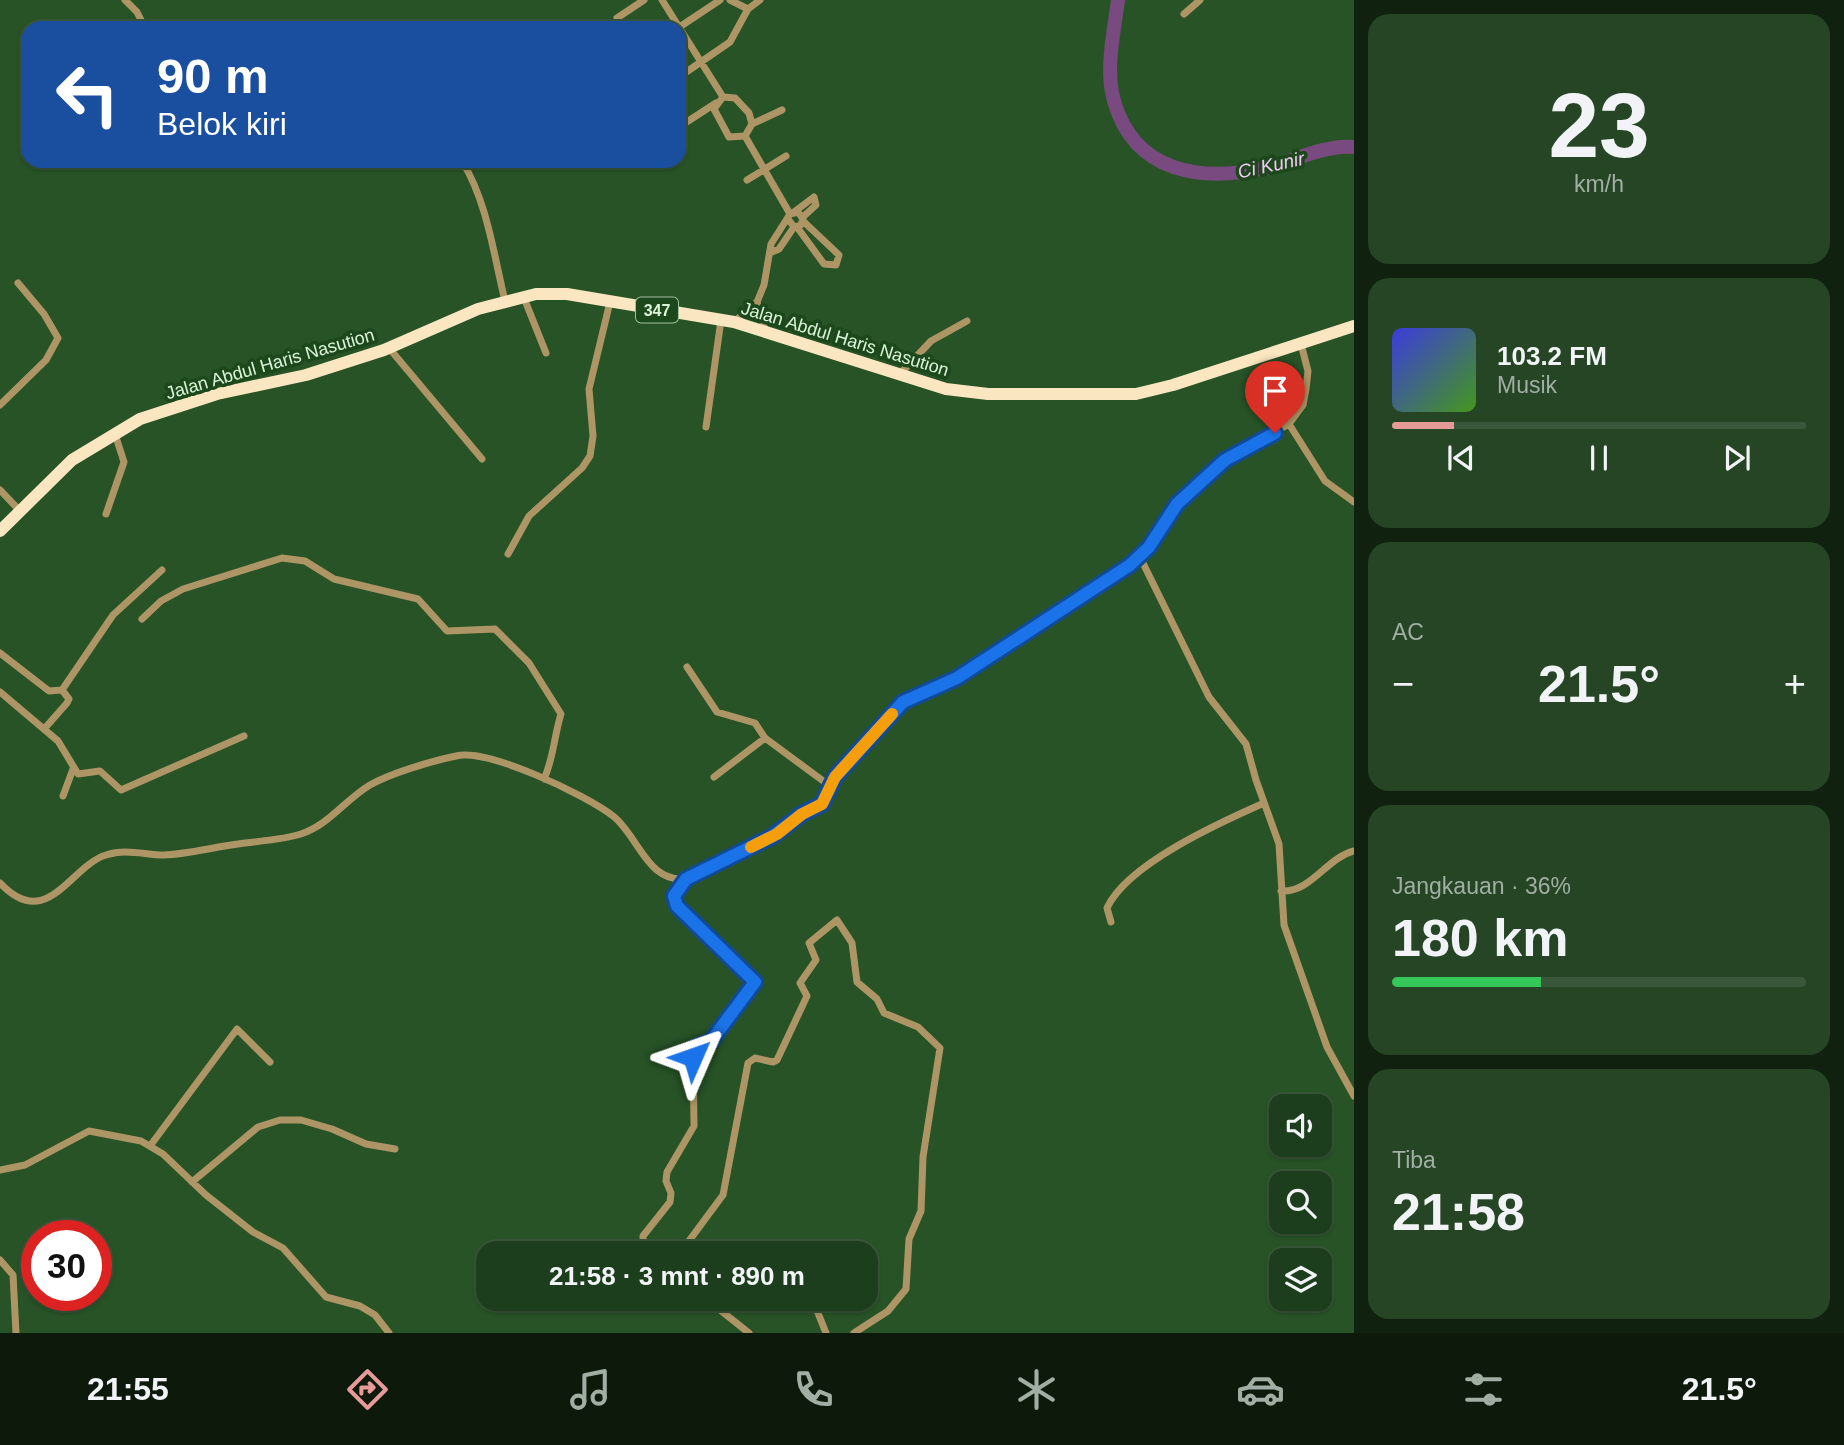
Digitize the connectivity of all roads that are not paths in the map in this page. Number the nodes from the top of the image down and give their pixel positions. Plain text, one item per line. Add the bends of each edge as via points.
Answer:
1 (125, 0) edge
2 (644, 0) edge
3 (662, 0) edge
4 (720, 0) edge
5 (730, 0) edge
6 (760, 0) edge
7 (1200, 0) edge
8 (748, 9) junction
9 (1184, 14) dead end
10 (617, 18) dead end
11 (142, 21) edge
12 (675, 21) edge
13 (686, 23) edge
14 (686, 39) edge
15 (702, 63) junction
16 (686, 73) edge
17 (723, 97) junction
18 (716, 103) junction
19 (782, 110) dead end
20 (686, 122) edge
21 (752, 124) junction
22 (745, 136) junction
23 (786, 156) dead end
24 (466, 168) edge
25 (764, 170) junction
26 (747, 180) dead end
27 (791, 215) junction
28 (799, 223) junction
29 (772, 252) junction
30 (18, 283) dead end
31 (524, 298) junction
32 (506, 301) junction
33 (610, 302) junction
34 (757, 302) junction
35 (727, 321) junction
36 (967, 321) dead end
37 (1354, 326) edge
38 (765, 330) junction
39 (1301, 344) junction
40 (389, 348) junction
41 (546, 353) dead end
42 (900, 374) junction
43 (0, 405) edge
44 (1289, 424) junction
45 (706, 427) dead end
46 (115, 434) junction
47 (482, 459) dead end
48 (0, 490) edge
49 (1354, 502) edge
50 (20, 511) junction
51 (106, 514) dead end
52 (0, 531) edge
53 (508, 554) dead end
54 (1140, 557) junction
55 (162, 570) dead end
56 (142, 619) dead end
57 (0, 653) edge
58 (687, 667) dead end
59 (62, 690) junction
60 (0, 692) edge
61 (45, 728) junction
62 (244, 736) dead end
63 (765, 738) junction
64 (73, 769) junction
65 (715, 777) dead end
66 (544, 779) junction
67 (830, 786) junction
68 (63, 796) dead end
69 (1264, 803) junction
70 (1354, 851) edge
71 (686, 879) junction
72 (0, 883) edge
73 (1281, 891) junction
74 (1111, 922) dead end
75 (270, 1062) dead end
76 (1354, 1094) edge
77 (150, 1146) junction
78 (395, 1149) dead end
79 (0, 1170) edge
80 (192, 1182) junction
81 (643, 1241) edge
82 (689, 1241) edge
83 (0, 1260) edge
84 (721, 1311) edge
85 (817, 1311) edge
86 (16, 1333) edge
87 (389, 1333) edge
88 (749, 1333) edge
89 (826, 1333) edge
90 (854, 1333) edge

1 - 11 street
2 - 10 street
3 - 12 street
4 - 13 street
5 - 8 street
6 - 8 street
7 - 9 street
8 - 15 street via 734,38
14 - 15 street
15 - 16 street
15 - 17 street
17 - 18 street
17 - 21 street via 735,98 749,113
18 - 20 street
18 - 22 street via 715,113 726,134
19 - 21 street
21 - 22 street
22 - 25 street
23 - 25 street
24 - 32 street
25 - 26 street
25 - 27 street
27 - 28 street
27 - 28 street
27 - 28 street via 814,197 817,203
27 - 29 street via 771,244
28 - 28 street via 839,255 836,265 824,264
28 - 29 street
29 - 34 street
30 - 43 street via 58,338 43,363
31 - 32 main road, Jalan Abdul Haris Nasution / 347
31 - 33 main road, Jalan Abdul Haris Nasution / 347 via 567,294
31 - 41 street
32 - 40 main road, Jalan Abdul Haris Nasution / 347
33 - 35 main road, Jalan Abdul Haris Nasution / 347
33 - 53 street via 588,394 590,456 529,516
34 - 35 street
34 - 38 street
35 - 38 main road, Jalan Abdul Haris Nasution / 347
35 - 45 street
36 - 42 street via 931,341
37 - 39 main road, Jalan Abdul Haris Nasution / 347
38 - 42 main road, Jalan Abdul Haris Nasution / 347
39 - 42 main road, Jalan Abdul Haris Nasution / 347 via 1136,394 988,394 946,389
39 - 44 street via 1308,371 1306,389 1303,405
40 - 46 main road, Jalan Abdul Haris Nasution / 347 via 306,375 218,394 140,419
40 - 47 street
44 - 49 street via 1325,481
44 - 54 street via 1225,460 1177,504
46 - 50 main road, Jalan Abdul Haris Nasution / 347 via 72,460
46 - 51 street via 124,462
48 - 50 street
50 - 52 main road, Jalan Abdul Haris Nasution / 347
54 - 67 street via 957,678 908,698
54 - 69 street via 1209,696 1244,739
55 - 59 street via 113,615
56 - 66 street via 183,589 278,558 306,561 334,579 411,596 428,607 447,631 495,629 529,663 561,714 554,756
57 - 59 street via 49,691
58 - 63 street via 710,706 721,714 755,723
59 - 61 street via 69,699
60 - 61 street
61 - 64 street
62 - 64 street via 125,789 100,771 78,774
63 - 65 street
63 - 67 street
64 - 68 street
66 - 71 street via 614,817 662,874
66 - 72 street via 519,768 459,755 370,785 322,824 301,834 164,855 111,853 97,858 68,886 40,901 20,897
67 - 71 street via 818,807 773,836
69 - 73 street via 1279,844
69 - 74 street via 1174,848 1138,872 1111,899 1107,908
70 - 73 street via 1337,857 1298,890
71 - 81 street via 673,900 755,984 711,1041 693,1049 694,1126 667,1172 670,1202
73 - 76 street via 1282,918 1327,1047
75 - 77 street via 237,1030
77 - 79 street via 89,1131 25,1165
77 - 80 street
78 - 80 street via 366,1144 301,1120 279,1120 258,1127
80 - 87 street via 253,1232 283,1248 326,1297 360,1306 375,1315
82 - 90 street via 723,1195 748,1063 755,1058 777,1060 807,996 800,983 816,960 809,943 837,920 852,943 857,982 877,999 884,1013 918,1027 940,1048 923,1157 920,1211 909,1239 906,1289 888,1311
83 - 86 street via 13,1275
84 - 88 street
85 - 89 street

